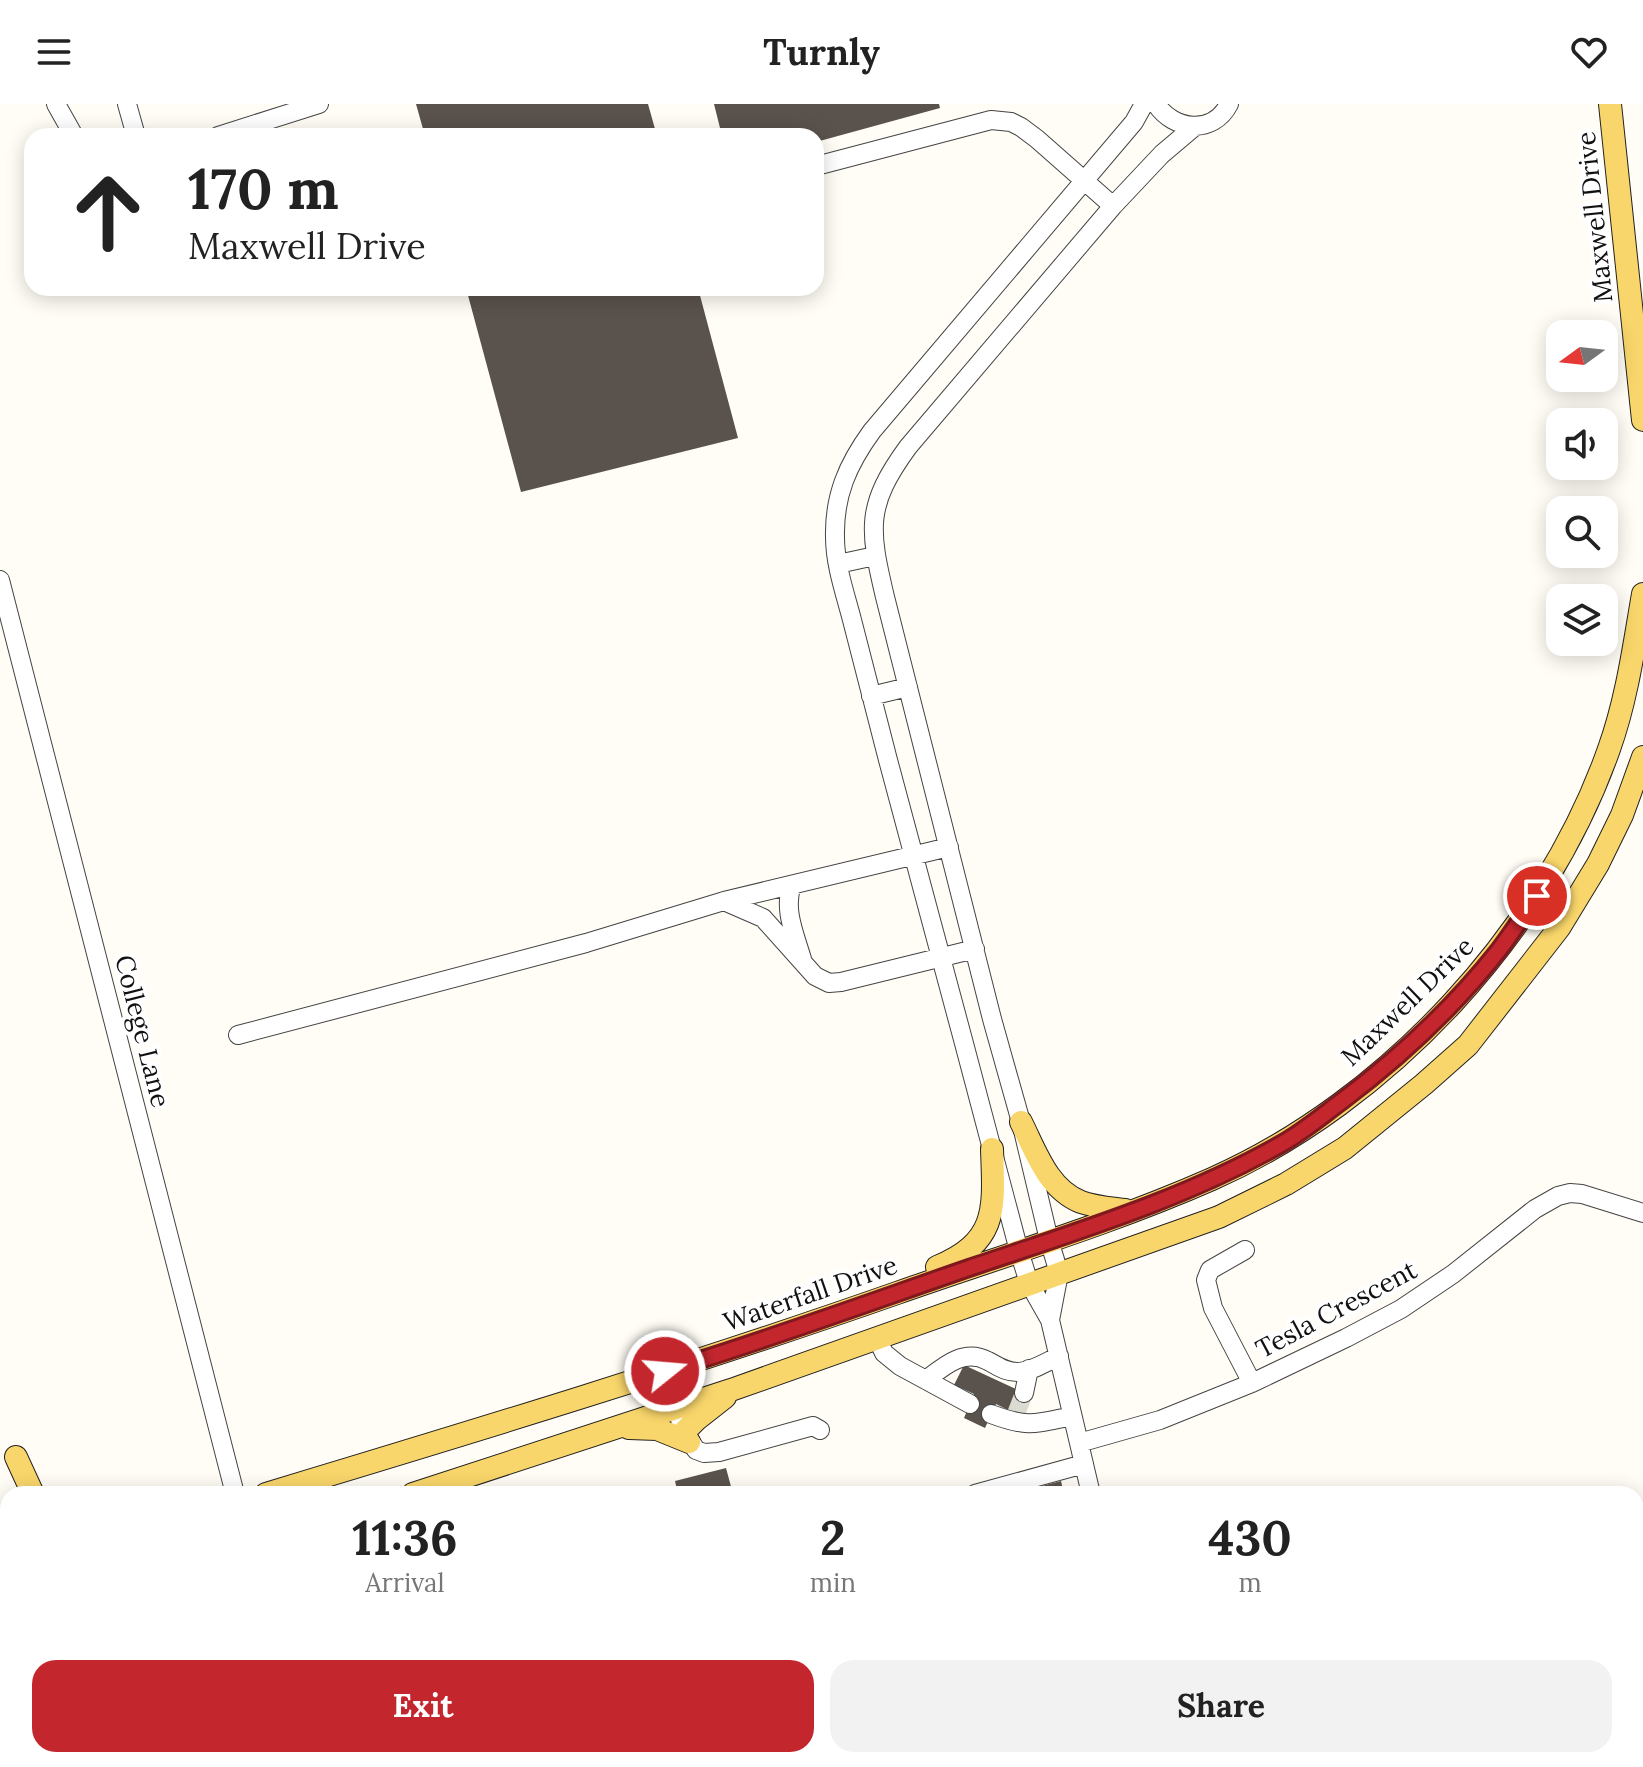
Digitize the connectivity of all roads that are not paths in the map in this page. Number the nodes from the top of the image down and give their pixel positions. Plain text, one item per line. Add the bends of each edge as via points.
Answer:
1 (56, 104) edge
2 (127, 104) edge
3 (319, 104) edge
4 (1144, 104) edge
5 (1156, 104) edge
6 (1229, 104) edge
7 (1610, 104) edge
8 (1194, 127) junction
9 (70, 128) edge
10 (134, 128) edge
11 (243, 128) edge
12 (824, 164) edge
13 (1084, 180) junction
14 (1113, 206) junction
15 (1635, 268) edge
16 (1643, 420) edge
17 (875, 556) junction
18 (838, 564) junction
19 (0, 580) edge
20 (1643, 594) edge
21 (908, 687) junction
22 (871, 696) junction
23 (1643, 757) edge
24 (949, 847) junction
25 (914, 856) junction
26 (792, 885) junction
27 (724, 901) junction
28 (975, 949) junction
29 (940, 958) junction
30 (802, 961) junction
31 (992, 1019) junction
32 (960, 1027) junction
33 (238, 1035) dead end
34 (1021, 1122) junction
35 (992, 1149) junction
36 (1130, 1211) junction
37 (1643, 1213) edge
38 (1049, 1240) junction
39 (1245, 1250) dead end
40 (1019, 1251) junction
41 (1059, 1273) junction
42 (1029, 1283) junction
43 (899, 1292) junction
44 (1050, 1320) junction
45 (877, 1338) junction
46 (1059, 1356) junction
47 (1029, 1369) junction
48 (665, 1371) junction
49 (926, 1380) junction
50 (1252, 1383) junction
51 (731, 1390) junction
52 (1024, 1393) tunnel mouth
53 (970, 1404) dead end
54 (676, 1407) junction
55 (991, 1414) dead end
56 (1072, 1416) junction
57 (619, 1427) junction
58 (820, 1430) dead end
59 (687, 1437) junction
60 (1079, 1443) junction
61 (16, 1457) dead end
62 (1084, 1464) junction
63 (27, 1486) edge
64 (233, 1486) edge
65 (292, 1486) edge
66 (438, 1486) edge
67 (1004, 1486) edge
68 (1089, 1486) edge

1 - 9 street
2 - 10 street
3 - 11 street
4 - 13 street
5 - 8 street via 1171,120
6 - 8 street via 1217,119
7 - 15 main road, Maxwell Drive
8 - 14 street
12 - 13 street via 1002,120 1021,127
13 - 14 street
13 - 18 street via 855,453 838,499
14 - 17 street via 892,469 877,503
15 - 16 main road, Maxwell Drive
17 - 18 street
17 - 21 street
18 - 22 street
19 - 64 street, College Lane
20 - 36 main road, Maxwell Drive via 1610,748 1577,827 1498,950 1415,1040 1317,1120 1214,1178
21 - 22 street
21 - 24 street
22 - 25 street
23 - 41 main road via 1622,815 1559,928 1468,1045 1424,1084 1345,1148 1286,1184 1219,1217
24 - 25 street
24 - 28 street
25 - 26 street
25 - 29 street
26 - 27 street
26 - 30 street via 789,907
27 - 30 street via 763,918
27 - 33 street
28 - 29 street
28 - 31 street
29 - 30 street via 829,983
29 - 32 street
31 - 32 street
31 - 34 street
32 - 35 street
34 - 36 main road via 1044,1169 1065,1192 1088,1204
34 - 38 street
35 - 40 street
35 - 43 main road via 993,1199 981,1237 960,1256
36 - 38 main road, Maxwell Drive
37 - 50 street, Tesla Crescent via 1582,1194 1558,1196 1401,1309
38 - 40 main road, Waterfall Drive
38 - 41 street
39 - 50 street via 1210,1270 1206,1280 1213,1308
40 - 42 street
40 - 43 main road, Waterfall Drive
41 - 42 main road
41 - 44 street
42 - 44 street
42 - 45 main road
43 - 48 main road, Waterfall Drive
44 - 46 street
45 - 49 street via 884,1353
45 - 51 main road
46 - 47 street
46 - 56 street
47 - 49 street via 1007,1371 967,1356
47 - 52 street
48 - 54 street
48 - 65 main road, Waterfall Drive
49 - 53 street
50 - 60 street, Tesla Crescent via 1160,1420
51 - 54 main road
51 - 59 main road via 697,1419
54 - 57 main road
54 - 59 street
55 - 56 street via 1032,1425
56 - 60 street
57 - 59 main road
57 - 66 main road
58 - 59 street via 813,1426 711,1453 696,1450
60 - 62 street
61 - 63 main road
62 - 67 street
62 - 68 street

